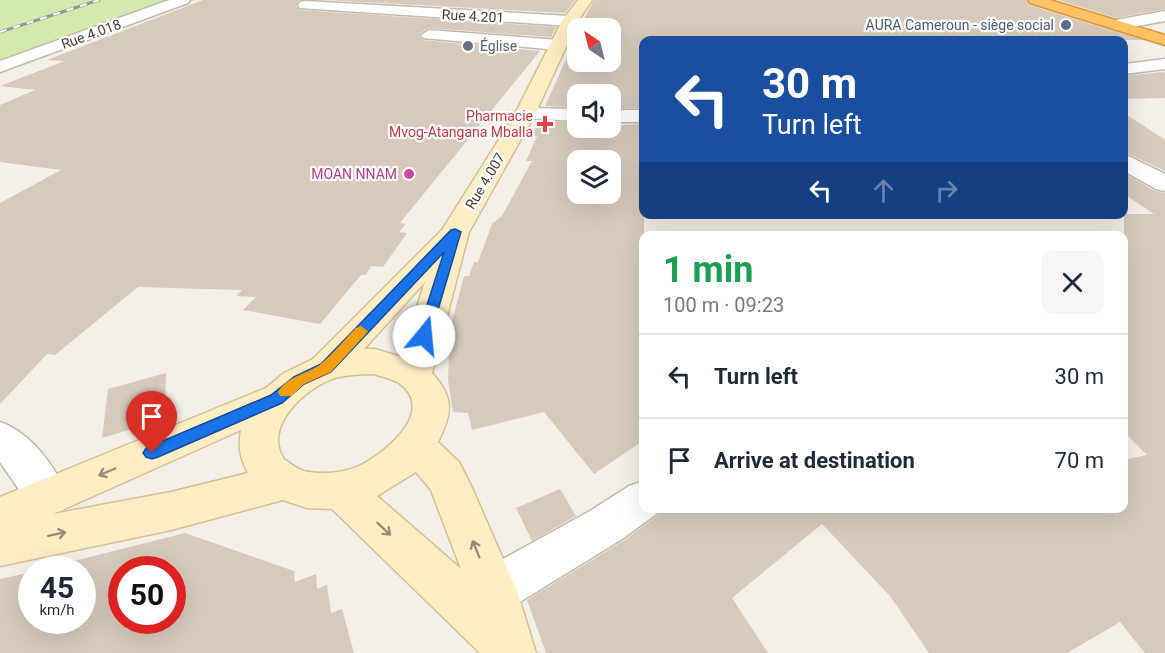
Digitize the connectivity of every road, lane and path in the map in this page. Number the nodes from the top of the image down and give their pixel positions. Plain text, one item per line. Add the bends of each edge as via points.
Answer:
1 (183, 0) edge
2 (585, 0) edge
3 (1035, 0) edge
4 (304, 5) dead end
5 (1165, 16) edge
6 (572, 18) edge
7 (567, 21) edge
8 (1116, 25) junction
9 (567, 27) edge
10 (412, 32) dead end
11 (1165, 40) edge
12 (558, 45) junction
13 (1165, 64) edge
14 (0, 67) edge
15 (1128, 69) edge
16 (525, 114) junction
17 (567, 115) edge
18 (621, 116) edge
19 (639, 116) edge
20 (1128, 163) edge
21 (1165, 184) edge
22 (455, 232) junction
23 (326, 368) junction
24 (414, 374) junction
25 (276, 399) junction
26 (0, 438) edge
27 (417, 447) junction
28 (282, 482) junction
29 (341, 490) junction
30 (48, 497) junction
31 (639, 502) edge
32 (0, 516) edge
33 (0, 545) edge
34 (493, 591) junction
35 (509, 649) edge

1 - 14 street, Rue 4.018
2 - 6 main road, Rue 4.007
3 - 8 highway
4 - 7 street, Rue 4.201
5 - 8 street
8 - 11 highway
9 - 12 main road, Rue 4.007
10 - 12 street
12 - 16 main road, Rue 4.007
13 - 15 street
16 - 17 street
16 - 22 main road, Rue 4.007
18 - 19 street
20 - 21 street
22 - 23 main road
22 - 24 main road, Rue 4.007
23 - 24 main road via 375,361 397,365
23 - 25 main road via 299,381
24 - 27 main road via 427,388 432,406 428,426
25 - 28 main road via 262,421 257,445 264,466
25 -> 30 main road
26 - 30 street via 20,456
27 - 29 main road via 371,481
34 -> 27 main road via 444,474
28 - 29 main road via 309,491
33 -> 28 main road via 171,511
29 -> 35 main road
30 - 32 main road
31 - 34 street
34 - 35 main road

